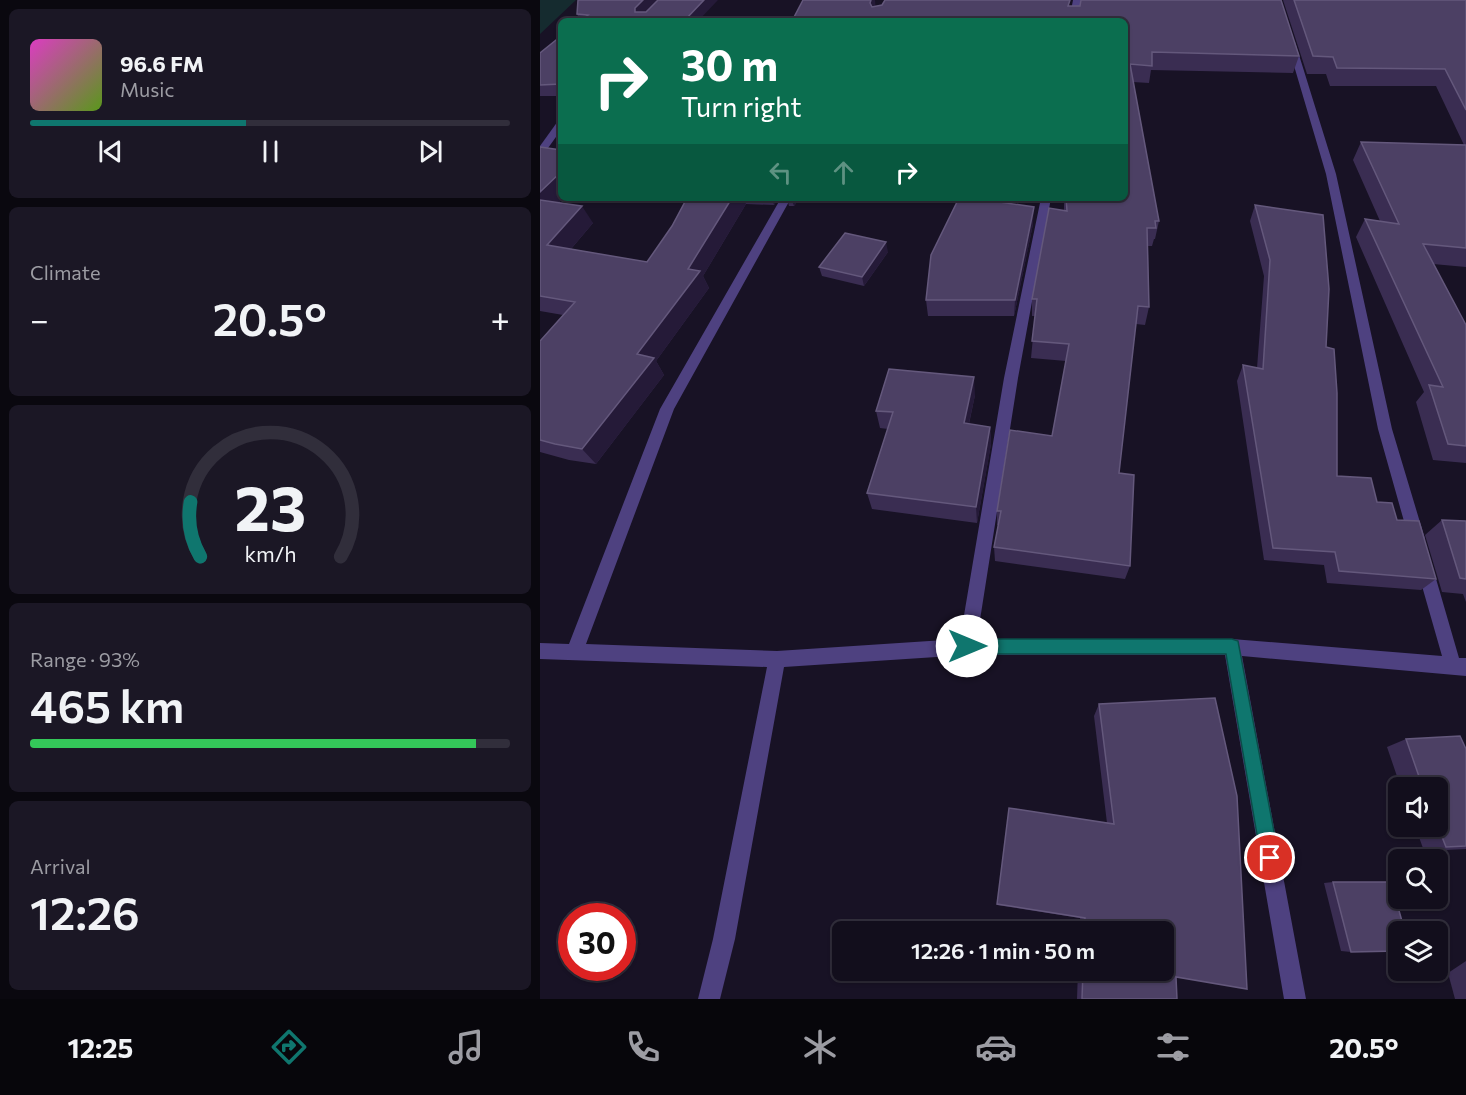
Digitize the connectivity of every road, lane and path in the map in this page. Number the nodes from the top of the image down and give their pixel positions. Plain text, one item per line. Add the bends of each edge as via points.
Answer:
1 (1077, 0) edge
2 (1074, 18) edge
3 (1288, 34) edge
4 (558, 127) edge
5 (540, 153) edge
6 (784, 201) edge
7 (1045, 201) edge
8 (967, 646) junction
9 (1232, 646) junction
10 (540, 651) edge
11 (574, 652) junction
12 (777, 659) junction
13 (1460, 667) edge
14 (709, 999) edge
15 (1295, 999) edge

1 - 2 street
3 - 13 street via 1331,174 1385,429
4 - 5 street
6 - 11 street via 668,409
7 - 8 street via 1011,378
8 - 9 street
8 - 12 street
9 - 13 street
9 - 15 street
10 - 11 street
11 - 12 street
12 - 14 street

